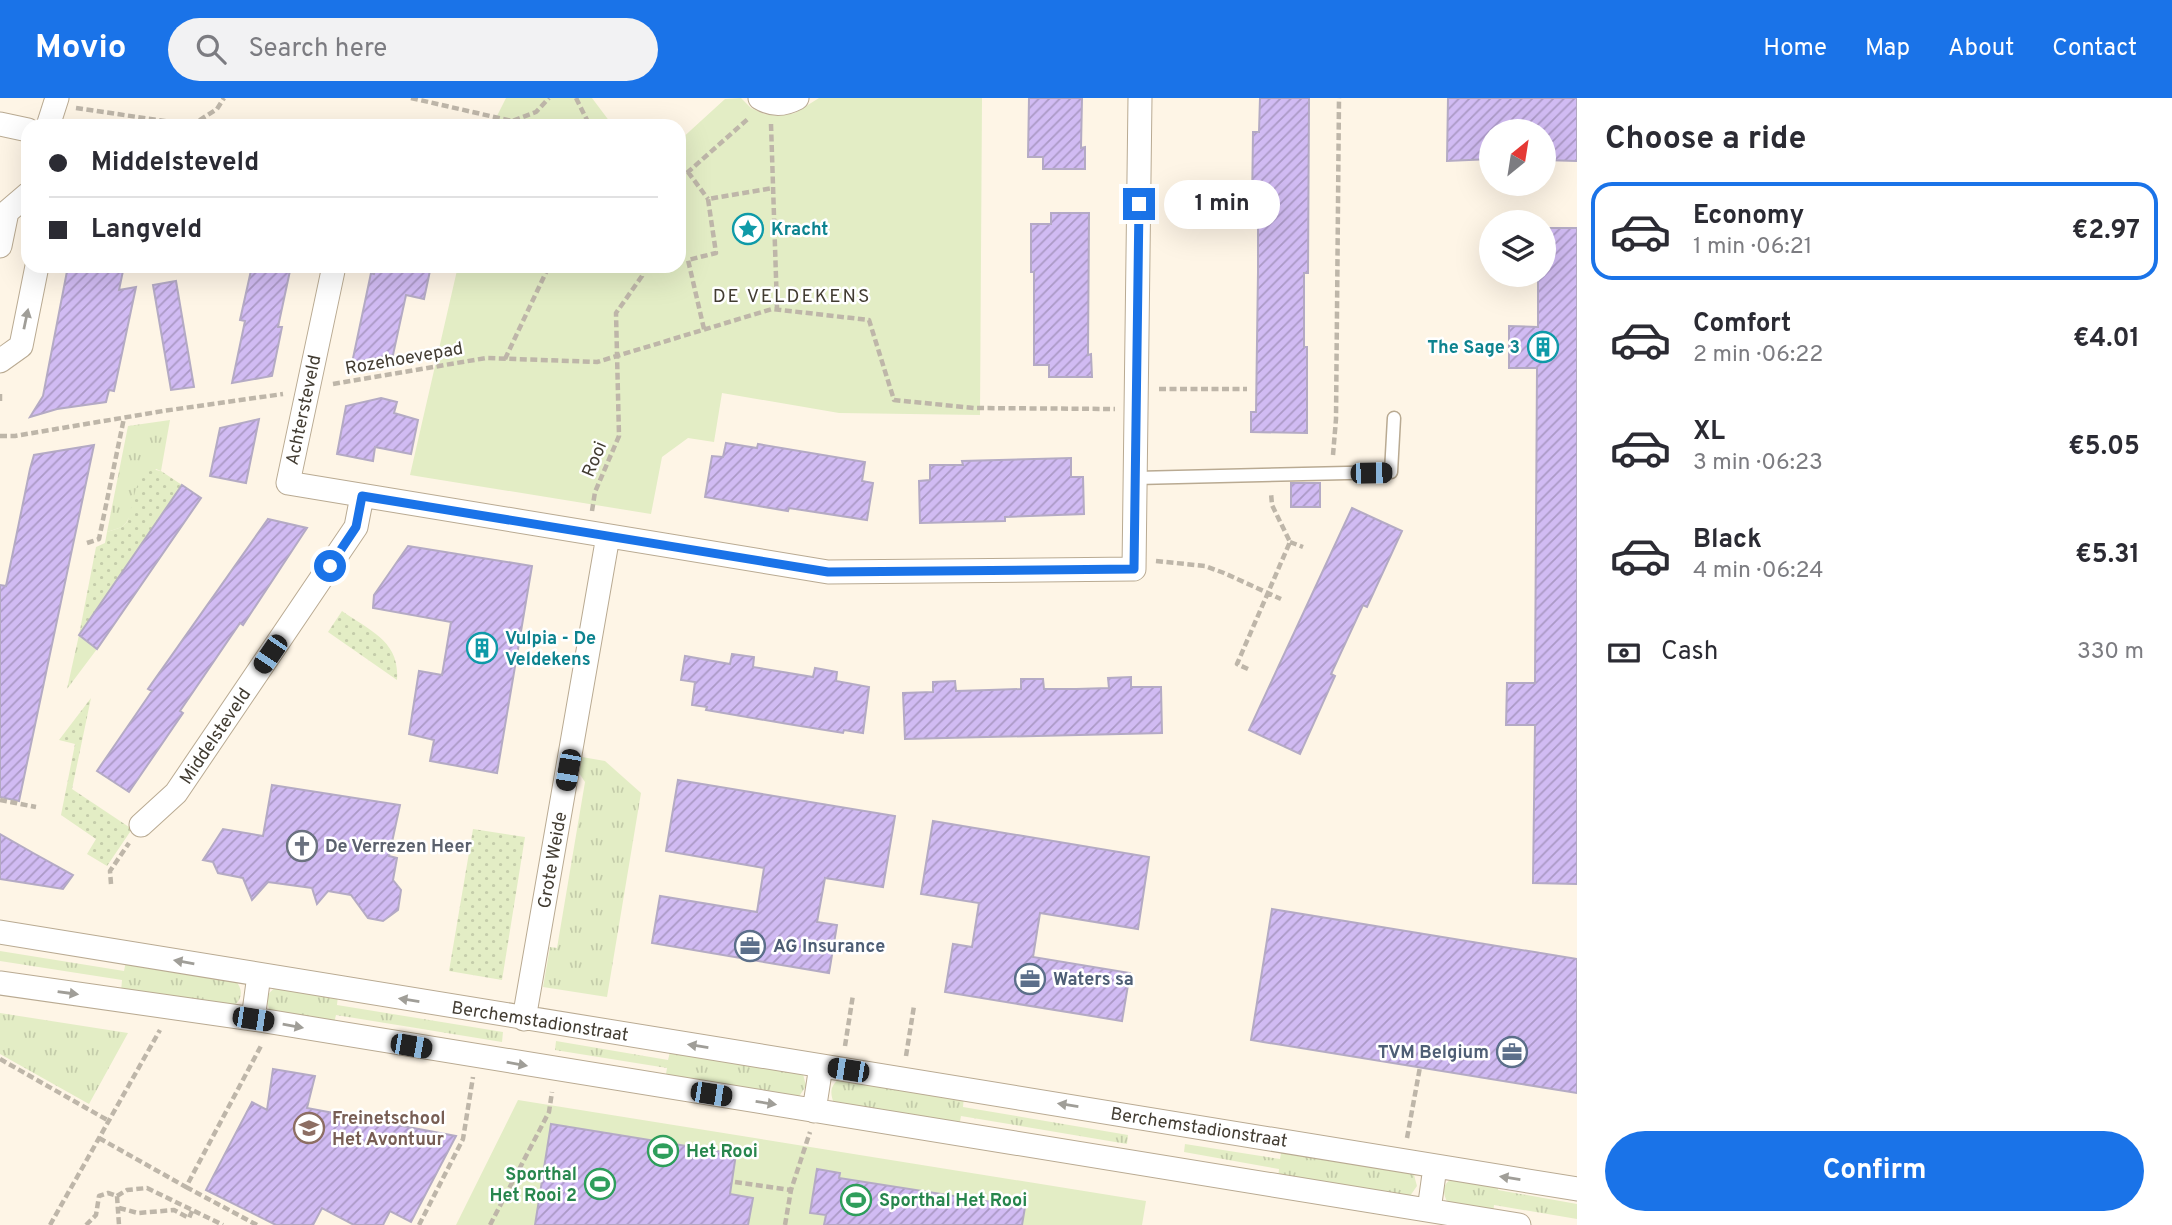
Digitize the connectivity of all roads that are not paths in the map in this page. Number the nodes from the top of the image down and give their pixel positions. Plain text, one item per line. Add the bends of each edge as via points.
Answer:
1 (797, 98) edge
2 (1140, 98) edge
3 (765, 101) edge
4 (0, 124) edge
5 (21, 128) edge
6 (21, 200) edge
7 (0, 246) edge
8 (36, 273) edge
9 (333, 273) edge
10 (0, 361) edge
11 (1394, 418) dead end
12 (1136, 478) junction
13 (362, 496) junction
14 (598, 534) junction
15 (141, 825) road end
16 (0, 932) edge
17 (259, 975) junction
18 (0, 983) edge
19 (253, 1019) junction
20 (524, 1019) junction
21 (821, 1066) junction
22 (814, 1111) junction
23 (1435, 1167) junction
24 (1577, 1189) edge
25 (1429, 1210) junction
26 (1519, 1225) edge

1 - 3 street via 786,103
2 - 12 street
4 - 5 street
6 - 7 street via 7,212
10 -> 8 street via 20,346
9 - 13 street, Achtersteveld via 288,483
11 - 12 lane via 1391,472
12 - 14 street, Achtersteveld via 1134,563 828,572
13 - 14 street, Achtersteveld
13 - 15 street, Middelsteveld via 356,527 343,547 176,793
14 - 20 street, Grote Weide
17 -> 16 street, Berchemstadionstraat
17 - 19 street
20 -> 17 street, Berchemstadionstraat
18 -> 19 street
19 -> 22 street
21 -> 20 street, Berchemstadionstraat
21 - 22 street
23 -> 21 street, Berchemstadionstraat
22 - 25 street
24 -> 23 street, Berchemstadionstraat
23 - 25 street
25 - 26 street

